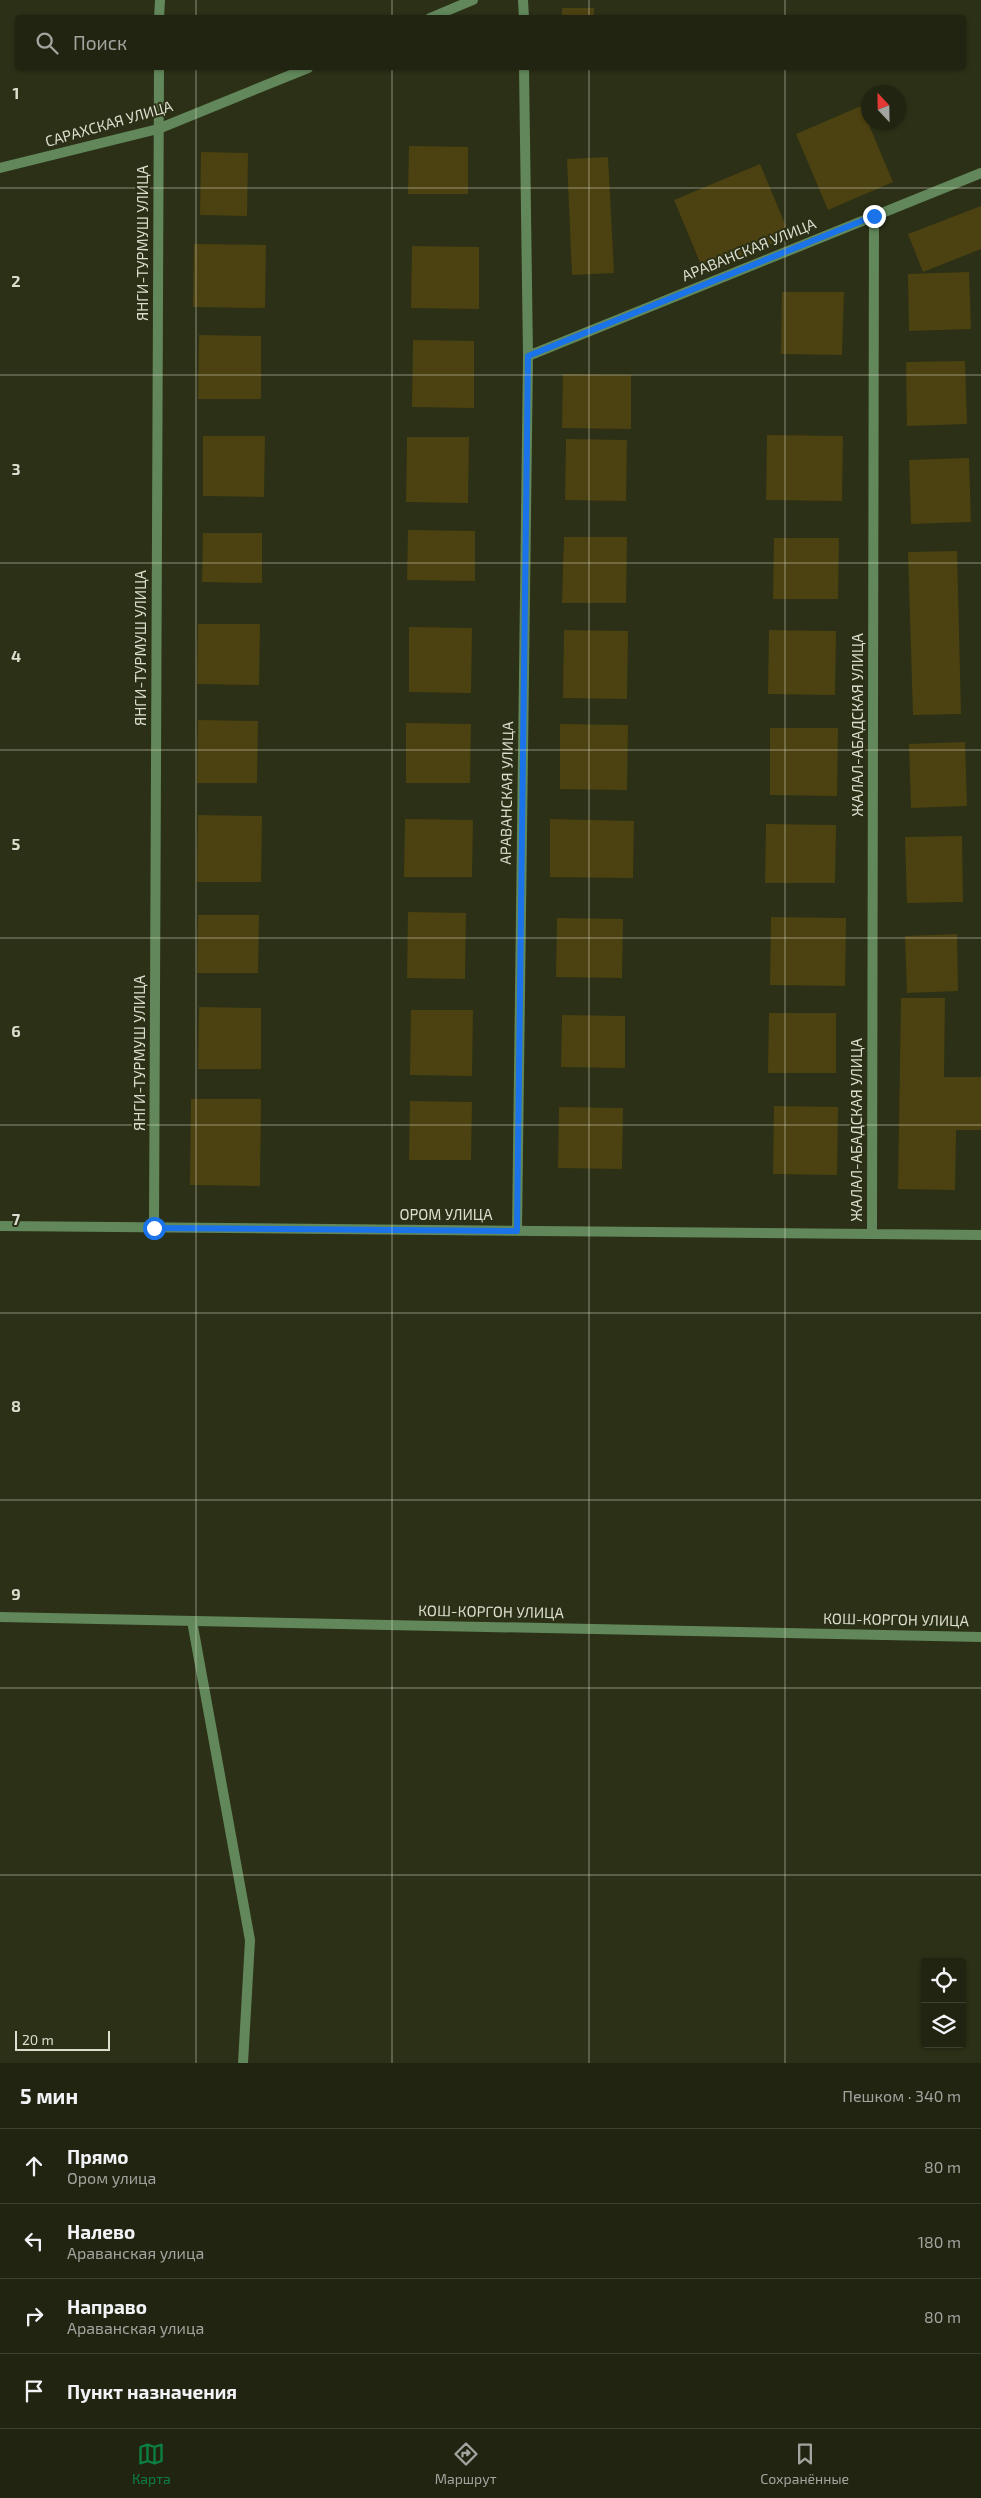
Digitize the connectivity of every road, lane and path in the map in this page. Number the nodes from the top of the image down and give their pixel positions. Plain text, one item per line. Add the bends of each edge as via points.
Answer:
1 (160, 0) edge
2 (473, 0) edge
3 (524, 0) edge
4 (159, 15) edge
5 (437, 15) edge
6 (524, 15) edge
7 (159, 70) edge
8 (303, 70) edge
9 (524, 70) edge
10 (158, 129) junction
11 (0, 168) edge
12 (981, 173) edge
13 (874, 216) junction
14 (528, 356) junction
15 (0, 1226) edge
16 (154, 1228) junction
17 (517, 1231) junction
18 (872, 1234) junction
19 (981, 1235) edge
20 (0, 1617) edge
21 (192, 1621) junction
22 (981, 1637) edge
23 (243, 2063) edge

1 - 4 street
2 - 5 street
3 - 6 street
7 - 10 street, ЯНГИ-ТУРМУШ УЛИЦА
8 - 10 street, САРАХСКАЯ УЛИЦА
9 - 14 street, АРАВАНСКАЯ УЛИЦА
10 - 11 street, САРАХСКАЯ УЛИЦА
10 - 16 street, ЯНГИ-ТУРМУШ УЛИЦА
12 - 13 street, АРАВАНСКАЯ УЛИЦА
13 - 14 street, АРАВАНСКАЯ УЛИЦА
13 - 18 street, ЖАЛАЛ-АБАДСКАЯ УЛИЦА
14 - 17 street, АРАВАНСКАЯ УЛИЦА
15 - 16 street, ОРОМ УЛИЦА
16 - 17 street, ОРОМ УЛИЦА
17 - 18 street, ОРОМ УЛИЦА
18 - 19 street, ОРОМ УЛИЦА
20 - 21 street, КОШ-КОРГОН УЛИЦА
21 - 22 street, КОШ-КОРГОН УЛИЦА
21 - 23 street via 250,1940

